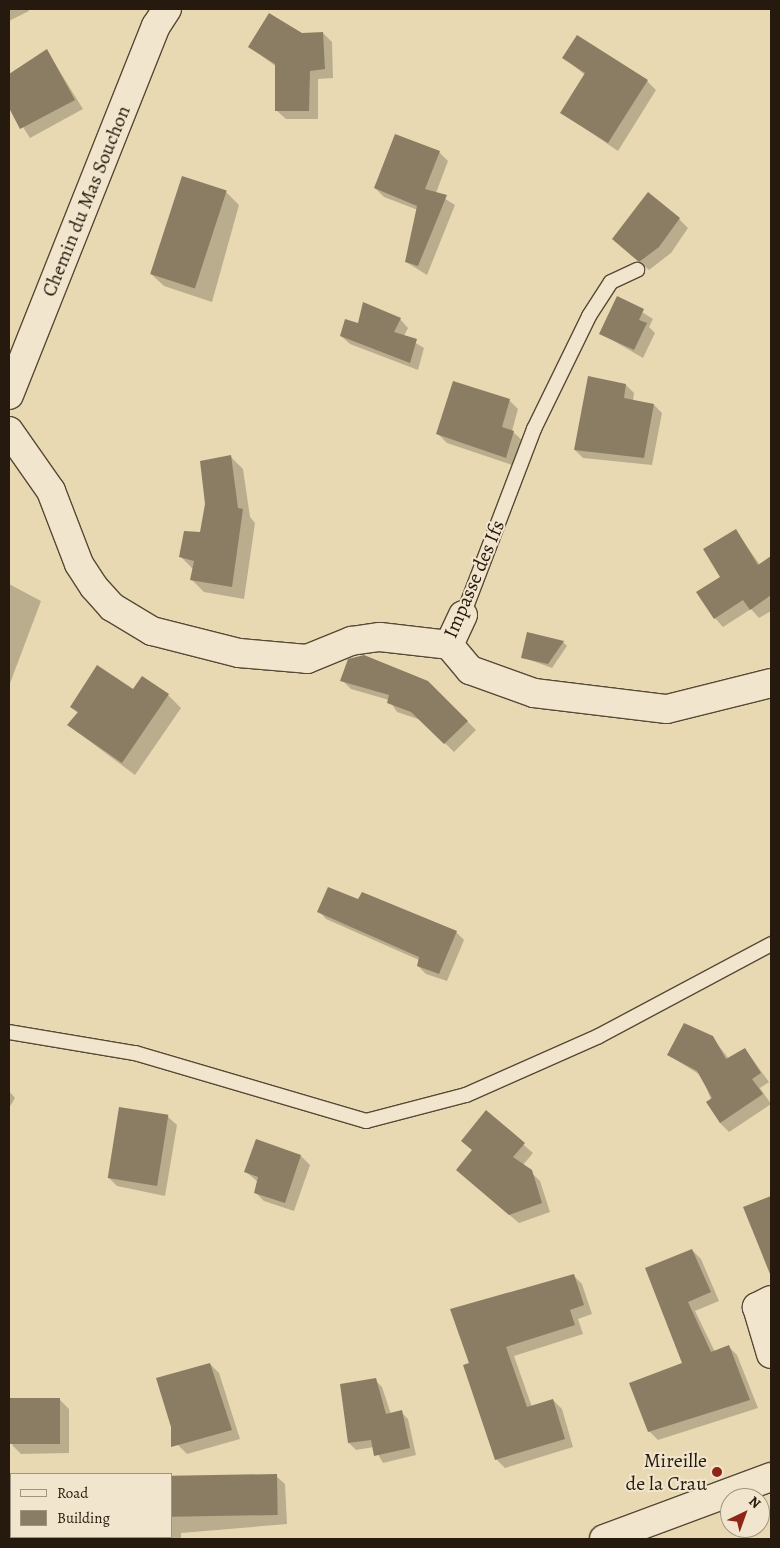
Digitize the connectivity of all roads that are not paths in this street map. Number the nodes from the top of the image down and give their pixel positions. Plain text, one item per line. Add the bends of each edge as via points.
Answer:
1 (167, 9) edge
2 (637, 270) dead end
3 (9, 395) edge
4 (9, 431) edge
5 (463, 615) joint
6 (449, 645) junction
7 (771, 683) edge
8 (771, 944) edge
9 (9, 1032) edge
10 (771, 1300) edge
11 (771, 1354) edge
12 (771, 1477) edge
13 (604, 1539) edge

1 - 3 street, Chemin du Mas Souchon
2 - 5 lane, Impasse des Ifs via 611,282 589,316 534,429
4 - 6 street, Impasse des Ifs via 51,491 79,564 94,587 112,607 152,631 238,652 307,659 351,642 380,637
5 - 6 street, Impasse des Ifs
6 - 7 street via 470,670 534,693 667,709
8 - 9 lane via 599,1036 466,1095 366,1122 135,1053
10 - 11 street via 757,1307
12 - 13 street

